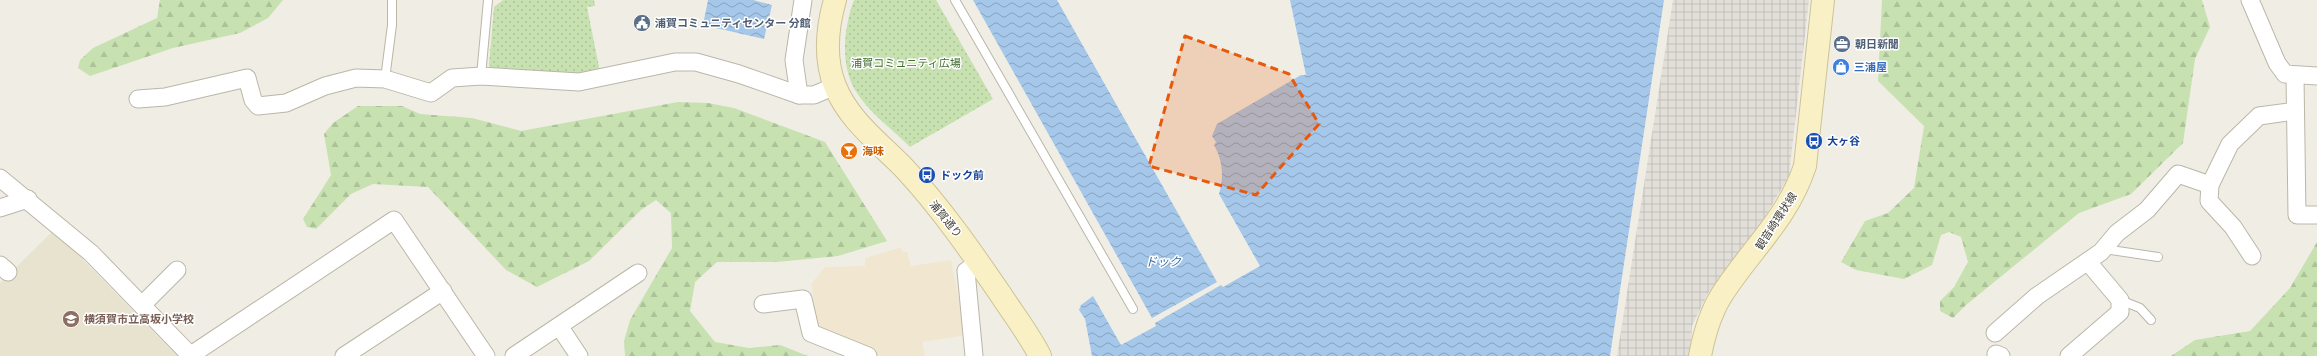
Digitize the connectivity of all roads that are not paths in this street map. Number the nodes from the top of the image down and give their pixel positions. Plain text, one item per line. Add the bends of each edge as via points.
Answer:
1 (392, 0) edge
2 (488, 0) edge
3 (803, 0) edge
4 (835, 0) edge
5 (955, 0) edge
6 (1823, 0) edge
7 (2250, 0) edge
8 (481, 76) junction
9 (2294, 76) junction
10 (2317, 76) edge
11 (385, 79) junction
12 (835, 86) junction
13 (799, 95) junction
14 (138, 99) dead end
15 (2295, 111) junction
16 (0, 178) edge
17 (2210, 185) junction
18 (28, 199) junction
19 (0, 208) edge
20 (2317, 215) edge
21 (2104, 249) junction
22 (2252, 256) dead end
23 (2158, 257) dead end
24 (979, 262) junction
25 (2088, 262) junction
26 (177, 270) dead end
27 (638, 273) dead end
28 (443, 291) junction
29 (2120, 300) junction
30 (763, 304) dead end
31 (142, 305) junction
32 (1133, 309) dead end
33 (2151, 320) dead end
34 (559, 326) junction
35 (1996, 333) dead end
36 (191, 356) edge
37 (344, 356) edge
38 (486, 356) edge
39 (514, 356) edge
40 (579, 356) edge
41 (868, 356) edge
42 (974, 356) edge
43 (1040, 356) edge
44 (1700, 356) edge
45 (2069, 356) edge

1 - 11 lane via 392,25
2 - 8 lane
3 - 13 street via 794,60
4 - 12 main road, 浦賀通り via 828,24 827,52
5 - 32 lane
6 - 44 main road, 観音崎環状線 via 1805,166 1786,209 1721,296 1708,324
7 - 9 street via 2277,63 2285,74
8 - 11 street via 452,78 431,92
8 - 13 street via 580,82 675,62 696,62
9 - 10 street
9 - 15 street
11 - 14 street via 356,78 340,81 286,103 258,106 253,100 247,78 166,97
12 - 13 street via 814,95
12 - 24 main road, 浦賀通り via 858,124 904,169
15 - 17 street via 2259,116 2230,144
15 - 20 street via 2297,215
16 - 18 street
17 - 21 street via 2178,174 2147,210 2117,233
17 - 22 street via 2209,201 2233,227
18 - 19 street
18 - 31 street via 91,253
21 - 23 lane
21 - 25 street
24 - 42 street via 966,271
24 - 43 main road, 浦賀通り
25 - 29 street
25 - 35 street via 2037,296
26 - 31 street
27 - 34 street
28 - 36 street via 394,220
28 - 37 street
28 - 38 street
29 - 33 lane via 2140,308
29 - 45 street via 2120,312
30 - 41 street via 803,299 811,333
31 - 36 street
34 - 39 street
34 - 40 street

